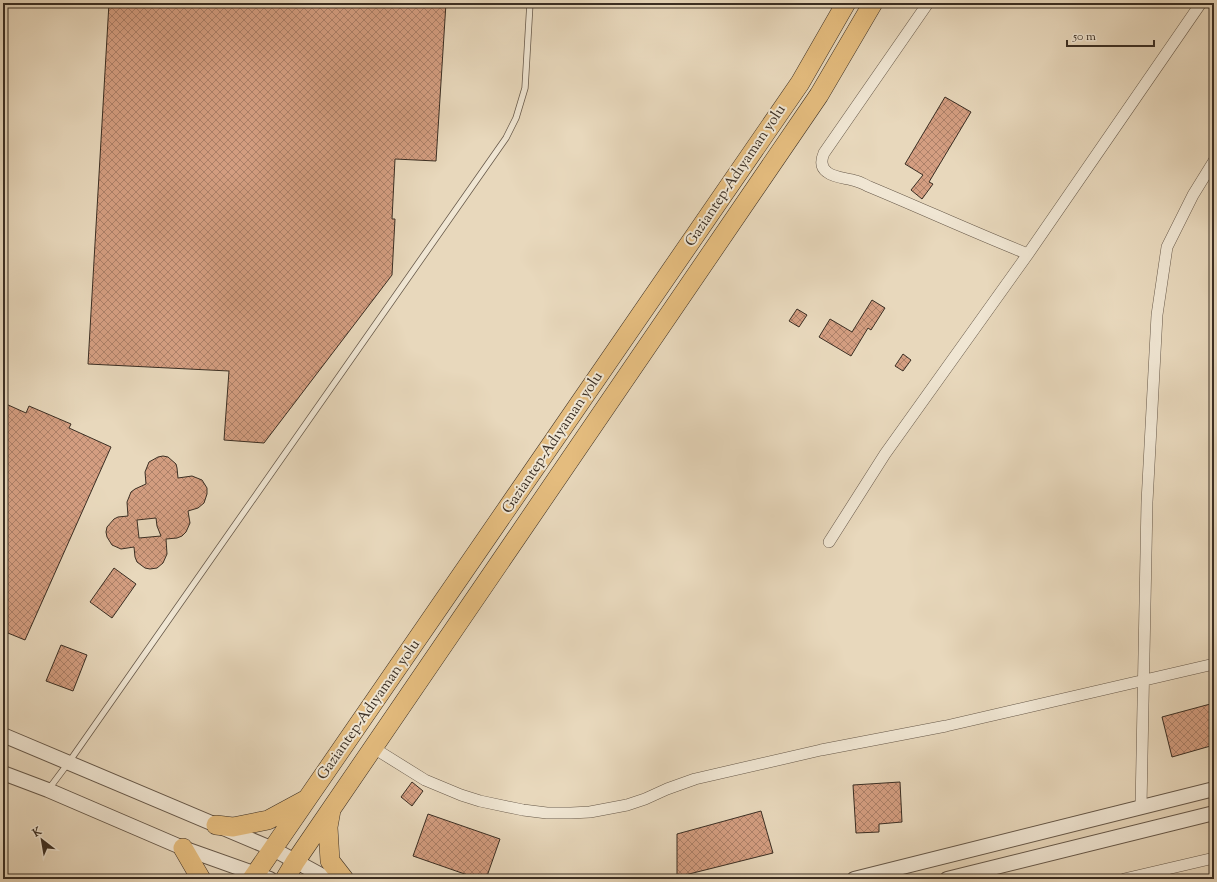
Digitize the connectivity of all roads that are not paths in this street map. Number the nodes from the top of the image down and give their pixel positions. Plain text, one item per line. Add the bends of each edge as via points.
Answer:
1 (530, 3) edge
2 (846, 3) edge
3 (873, 3) edge
4 (928, 3) edge
5 (1201, 3) edge
6 (1214, 161) edge
7 (1028, 254) junction
8 (829, 542) dead end
9 (1214, 664) edge
10 (1144, 680) junction
11 (3, 735) edge
12 (372, 747) junction
13 (69, 762) junction
14 (3, 773) edge
15 (1214, 789) edge
16 (48, 790) junction
17 (308, 799) junction
18 (1141, 807) junction
19 (331, 809) junction
20 (1214, 813) edge
21 (216, 825) junction
22 (183, 848) junction
23 (273, 849) junction
24 (1214, 858) edge
25 (295, 862) junction
26 (259, 877) edge
27 (201, 879) edge
28 (285, 879) edge
29 (328, 879) edge
30 (344, 879) edge
31 (854, 879) edge
32 (947, 879) edge
33 (1124, 879) edge

1 - 13 lane via 525,88 516,118 506,138
2 - 17 highway, Gaziantep-Adıyaman yolu via 800,83
3 - 12 highway, Gaziantep-Adıyaman yolu via 819,95
4 - 7 street via 824,153 822,167 832,175 857,181
5 - 7 street
6 - 10 street via 1193,195 1167,247 1157,315 1147,502
7 - 8 street via 885,454
9 - 10 street
10 - 12 street via 946,726 821,750 695,779 627,805 590,812 547,813 480,801 425,780
10 - 18 street
11 - 13 street
12 - 19 highway, Gaziantep-Adıyaman yolu
13 - 16 lane
13 - 21 street
14 - 16 street
15 - 18 street
16 - 22 street
17 - 21 highway via 268,820 233,827
17 - 23 highway, Gaziantep-Adıyaman yolu
18 - 31 street
19 - 25 highway, Gaziantep-Adıyaman yolu
19 - 30 highway via 328,827 330,862
20 - 32 street
21 - 23 street
22 - 26 street
22 - 27 highway
23 - 25 street
23 - 26 highway, Gaziantep-Adıyaman yolu
24 - 33 street
25 - 28 highway, Gaziantep-Adıyaman yolu
25 - 29 street

